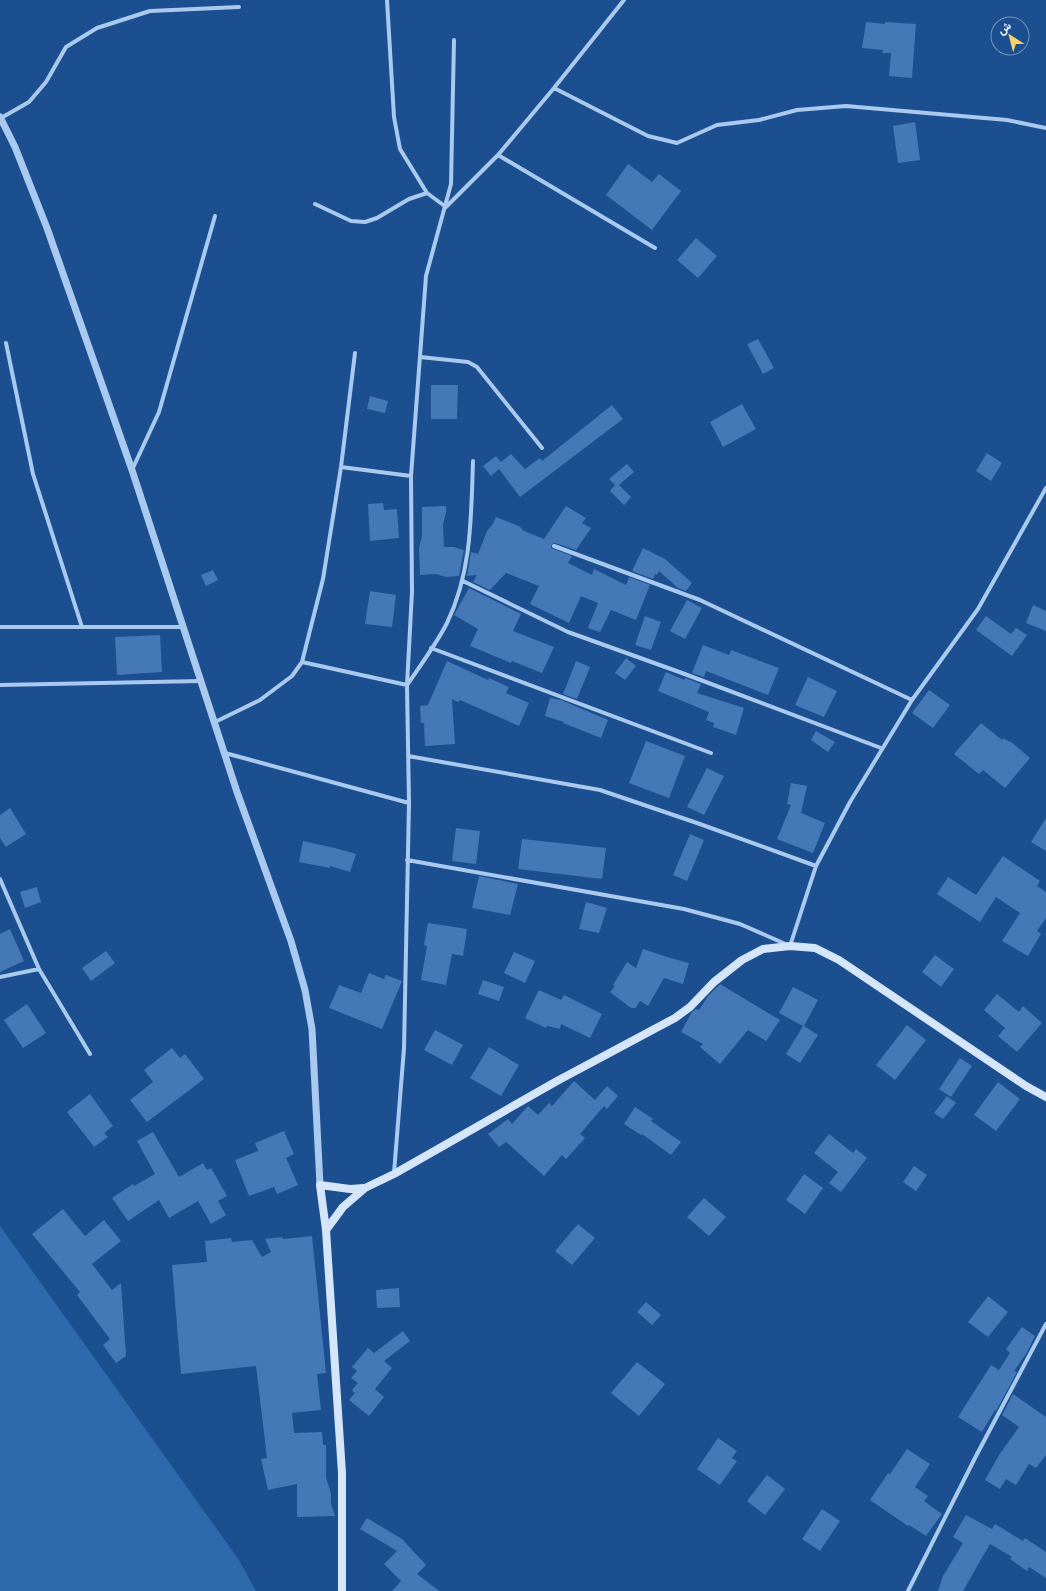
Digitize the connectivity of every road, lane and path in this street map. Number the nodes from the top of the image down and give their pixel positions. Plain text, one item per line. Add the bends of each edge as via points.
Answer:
1 (386, 0) edge
2 (624, 0) edge
3 (239, 7) dead end
4 (454, 40) dead end
5 (554, 88) junction
6 (0, 118) edge
7 (1046, 128) edge
8 (498, 155) junction
9 (427, 193) junction
10 (315, 204) dead end
11 (446, 207) junction
12 (215, 216) dead end
13 (655, 248) dead end
14 (6, 343) dead end
15 (355, 353) dead end
16 (420, 356) junction
17 (542, 448) dead end
18 (473, 461) dead end
19 (341, 467) junction
20 (132, 470) junction
21 (411, 476) junction
22 (1046, 488) edge
23 (554, 546) dead end
24 (463, 582) junction
25 (0, 627) edge
26 (82, 627) junction
27 (184, 627) junction
28 (431, 648) junction
29 (302, 662) junction
30 (202, 681) junction
31 (0, 684) edge
32 (407, 685) junction
33 (912, 700) junction
34 (215, 722) junction
35 (881, 748) junction
36 (225, 753) junction
37 (711, 753) dead end
38 (408, 756) junction
39 (409, 803) junction
40 (408, 860) junction
41 (816, 866) junction
42 (0, 879) edge
43 (790, 946) junction
44 (39, 969) junction
45 (0, 977) edge
46 (90, 1054) dead end
47 (1046, 1096) edge
48 (394, 1174) junction
49 (320, 1185) junction
50 (365, 1188) junction
51 (326, 1230) junction
52 (1046, 1324) edge
53 (342, 1591) edge
54 (908, 1591) edge

1 - 9 street via 394,117 400,149
2 - 5 street
3 - 6 street via 150,11 97,28 66,47 46,82 29,102
4 - 11 street via 451,184
5 - 7 street via 648,136 678,143 717,125 759,120 797,110 846,106 1007,120
5 - 8 street
6 - 20 street via 16,147 47,228
8 - 11 street
8 - 13 street
9 - 10 street via 409,199 377,218 365,222 351,221
9 - 11 street
11 - 16 street via 426,276
12 - 20 street via 158,412
14 - 26 street via 33,474
15 - 19 street
16 - 17 street via 468,362 477,367
16 - 21 street
18 - 24 street via 470,530
19 - 21 street
19 - 29 street via 323,579
20 - 27 street
21 - 32 street via 412,592
22 - 33 street via 978,609
23 - 33 street via 700,600
24 - 28 street via 447,623
24 - 35 street via 568,632
25 - 26 street
26 - 27 street
27 - 30 street
28 - 32 street
28 - 37 street
29 - 32 street
29 - 34 street via 292,676 260,700
30 - 31 street
30 - 34 street
32 - 38 street
33 - 35 street
34 - 36 street
35 - 41 street
36 - 39 street
36 - 49 street via 291,941 305,990 312,1029
38 - 39 street
38 - 41 street via 600,790
39 - 40 street
40 - 43 street via 684,909 740,924
40 - 48 street via 404,1048
41 - 43 street
42 - 44 street
43 - 47 main road via 815,948 839,960 1026,1086
43 - 48 main road via 763,949 742,960 675,1018 557,1081
44 - 45 street
44 - 46 street
48 - 50 main road
49 - 50 main road
49 - 51 main road
50 - 51 main road via 343,1207
51 - 53 main road via 342,1473
52 - 54 street

